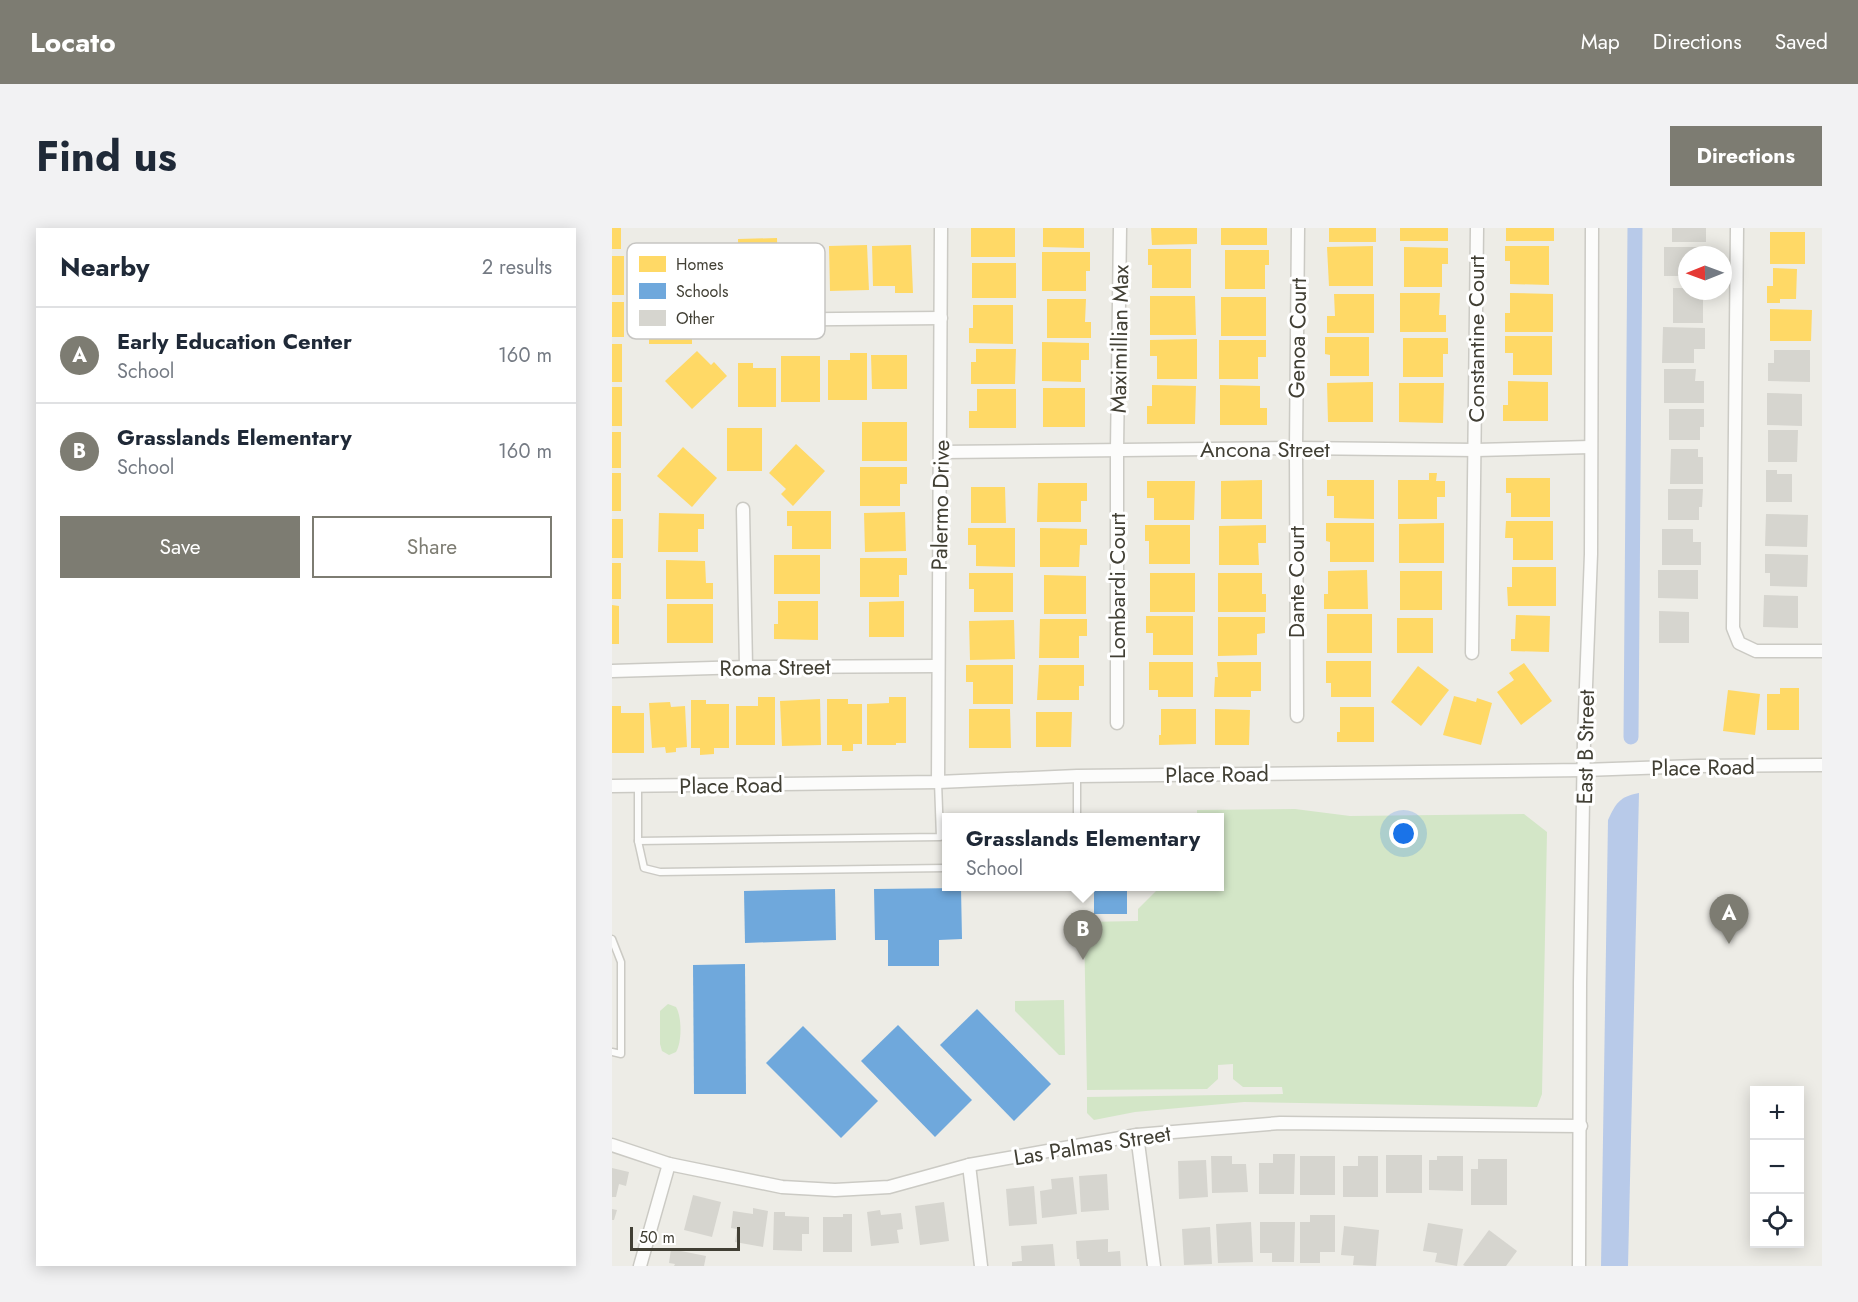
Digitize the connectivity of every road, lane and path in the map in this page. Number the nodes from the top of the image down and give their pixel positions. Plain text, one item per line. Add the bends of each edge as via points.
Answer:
1 (941, 228) edge
2 (1120, 228) edge
3 (1298, 228) edge
4 (1477, 228) edge
5 (1592, 228) edge
6 (1737, 228) edge
7 (941, 318) junction
8 (825, 319) edge
9 (1590, 447) junction
10 (1296, 448) junction
11 (1117, 450) junction
12 (1476, 450) junction
13 (941, 452) junction
14 (743, 509) dead end
15 (1822, 651) edge
16 (1472, 653) dead end
17 (937, 666) junction
18 (746, 667) junction
19 (612, 670) edge
20 (1297, 716) dead end
21 (1117, 723) dead end
22 (1822, 765) edge
23 (1584, 770) junction
24 (1077, 776) junction
25 (938, 782) junction
26 (612, 786) edge
27 (638, 786) junction
28 (1077, 813) edge
29 (942, 819) edge
30 (942, 837) edge
31 (638, 841) junction
32 (942, 868) edge
33 (612, 939) edge
34 (612, 1052) edge
35 (1581, 1126) junction
36 (1137, 1136) junction
37 (612, 1145) edge
38 (669, 1164) junction
39 (969, 1165) junction
40 (640, 1266) edge
41 (981, 1266) edge
42 (1154, 1266) edge
43 (1580, 1266) edge

1 - 7 street, Palermo Drive
2 - 11 street, Maximillian Max
3 - 10 street, Genoa Court
4 - 12 street, Constantine Court
5 - 9 street, East B Street
6 - 15 street via 1732,628 1739,643 1756,651
7 - 8 street
7 - 13 street, Palermo Drive
9 - 12 street, Ancona Street
9 - 23 street, East B Street
10 - 11 street, Ancona Street
10 - 12 street, Ancona Street
10 - 20 street, Dante Court
11 - 13 street, Ancona Street
11 - 21 street, Lombardi Court
12 - 16 street, Constantine Court
13 - 17 street, Palermo Drive
14 - 18 street
17 - 18 street, Roma Street
17 - 25 street, Palermo Drive
18 - 19 street, Roma Street
22 - 23 street, Place Road
23 - 24 street, Place Road
23 - 35 street, East B Street
24 - 25 street, Place Road
24 - 28 lane
25 - 27 street, Place Road
25 - 29 lane
26 - 27 street, Place Road
27 - 31 lane
30 - 31 lane
31 - 32 lane via 644,868 660,872
33 - 34 lane via 621,962 621,1054
35 - 36 street, Las Palmas Street via 1280,1123
35 - 43 street, East B Street
36 - 39 street, Las Palmas Street
36 - 42 street
37 - 38 street, Las Palmas Street
38 - 39 street, Las Palmas Street via 782,1187 835,1190 889,1187
38 - 40 street
39 - 41 street

